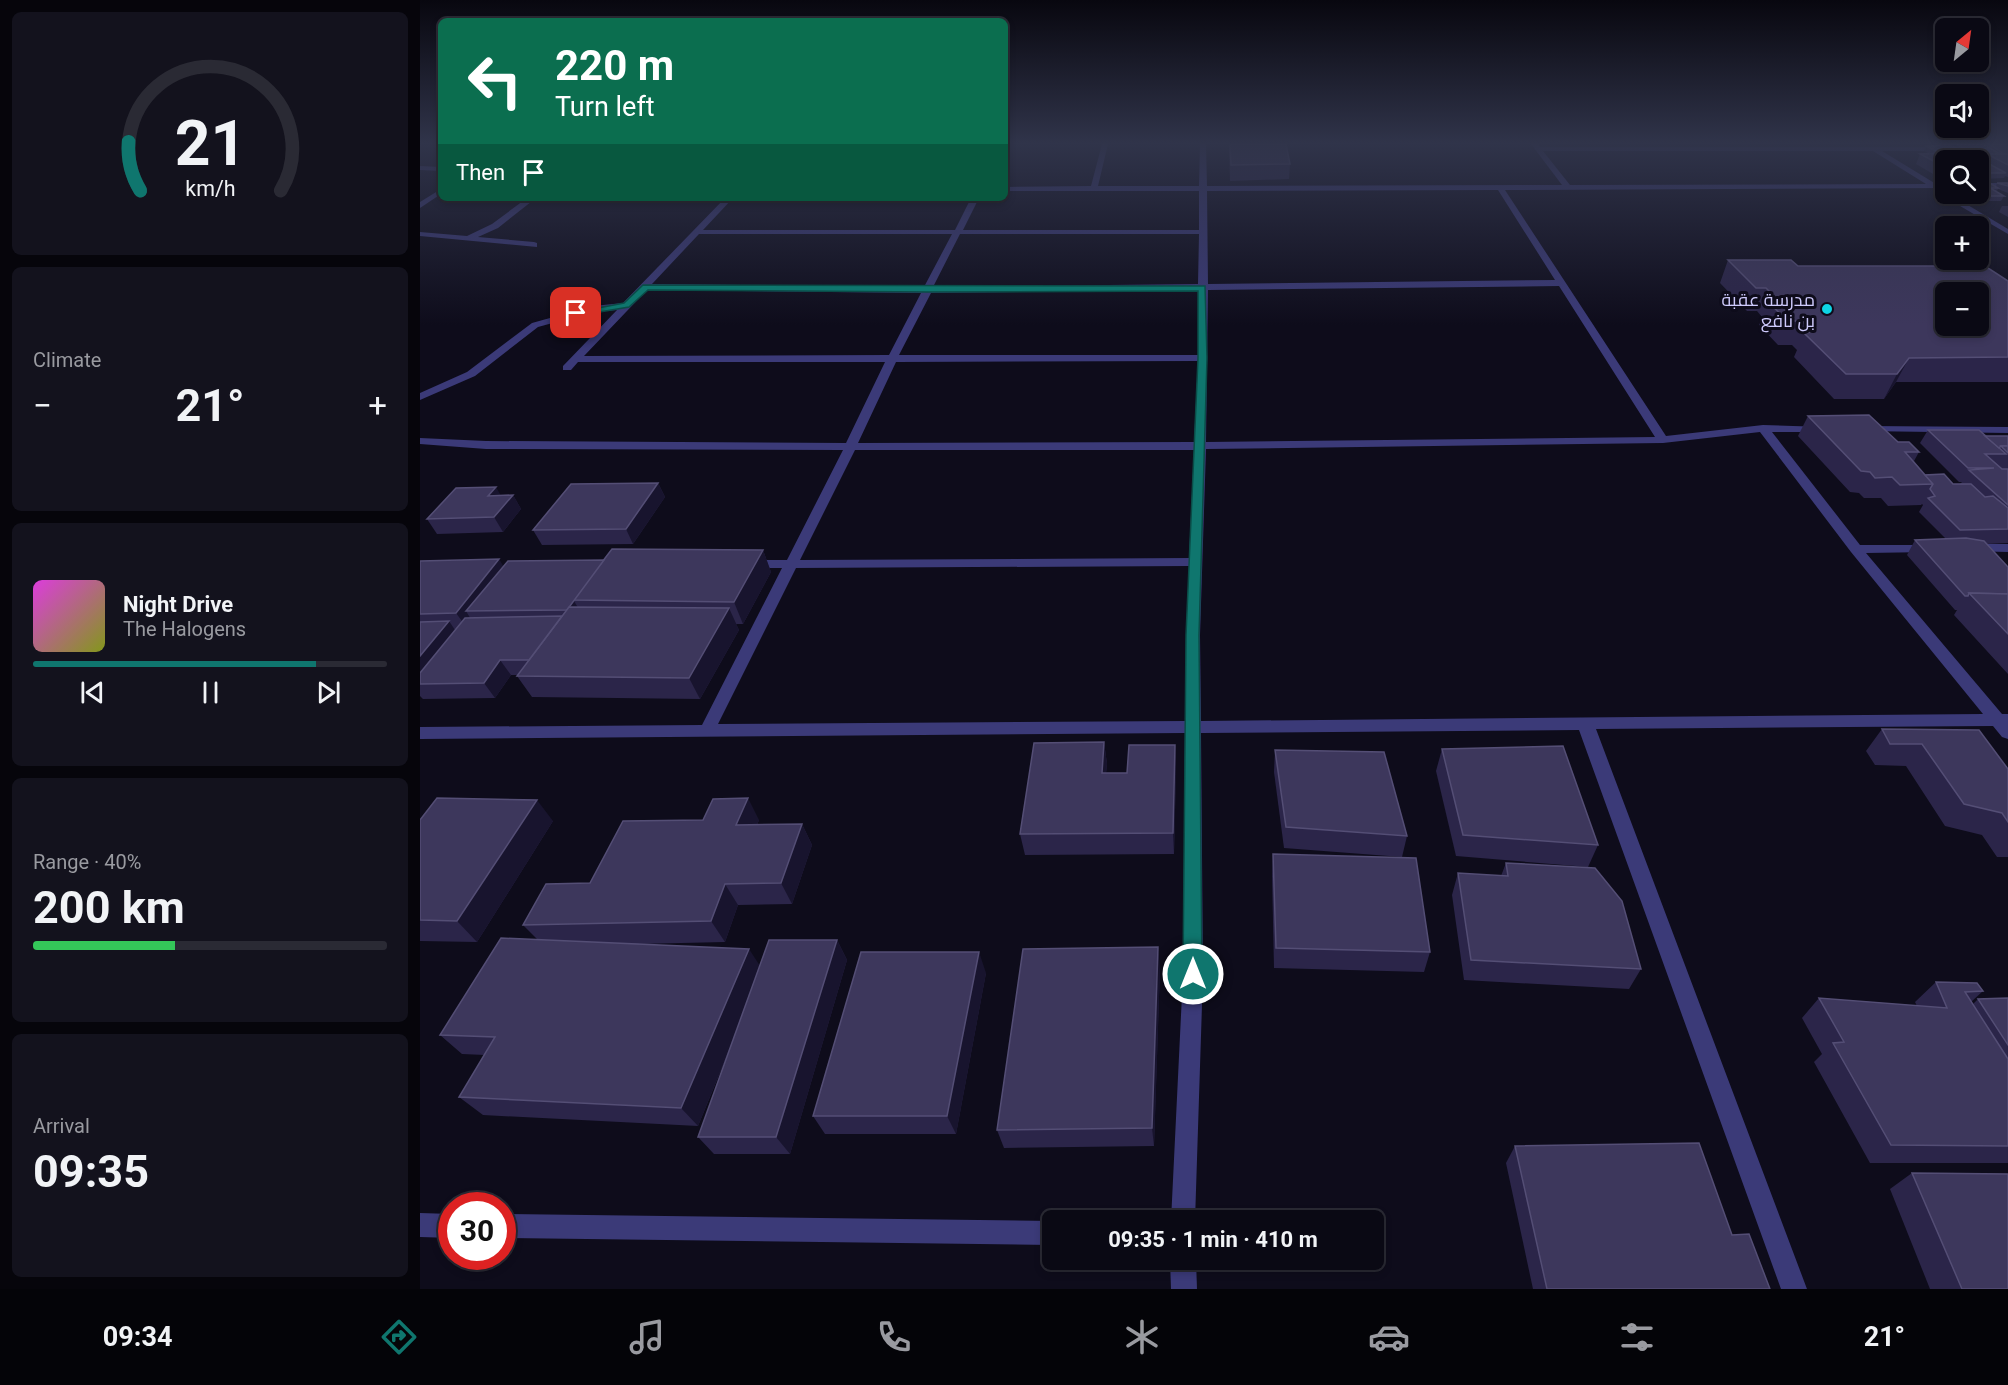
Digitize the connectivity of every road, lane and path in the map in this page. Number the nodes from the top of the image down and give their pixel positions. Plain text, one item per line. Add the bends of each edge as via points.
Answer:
1 (524, 204) edge
2 (723, 204) edge
3 (972, 204) edge
4 (1202, 204) edge
5 (1510, 204) edge
6 (1965, 204) edge
7 (2003, 227) edge
8 (698, 231) junction
9 (958, 232) junction
10 (1203, 232) junction
11 (2008, 232) edge
12 (420, 234) edge
13 (468, 239) junction
14 (534, 246) dead end
15 (1562, 283) junction
16 (645, 287) junction
17 (1202, 288) junction
18 (929, 290) junction
19 (626, 306) junction
20 (892, 358) junction
21 (1203, 358) junction
22 (578, 359) junction
23 (567, 368) dead end
24 (420, 397) edge
25 (1763, 428) junction
26 (1833, 429) edge
27 (1856, 429) edge
28 (2008, 430) edge
29 (1663, 440) junction
30 (420, 441) edge
31 (851, 446) junction
32 (1200, 446) junction
33 (2008, 548) edge
34 (1856, 549) junction
35 (1195, 562) junction
36 (792, 563) junction
37 (732, 564) edge
38 (1586, 723) junction
39 (2004, 724) edge
40 (1192, 726) junction
41 (707, 730) junction
42 (420, 733) edge
43 (1183, 1210) edge
44 (420, 1226) edge
45 (438, 1226) edge
46 (516, 1226) edge
47 (1042, 1233) edge
48 (1184, 1270) edge
49 (1184, 1289) edge
50 (1794, 1289) edge

1 - 13 street via 495,226
2 - 8 street
3 - 9 street
4 - 10 street
5 - 15 street
6 - 7 street
7 - 11 street
8 - 9 street
8 - 16 street
9 - 10 street
9 - 18 street
10 - 17 street
12 - 13 street
13 - 14 street
15 - 17 street
15 - 29 street
16 - 18 street
16 - 19 street
17 - 18 street
17 - 21 street
18 - 20 street
19 - 22 street
19 - 24 street via 593,309 536,325 471,374
20 - 21 street
20 - 22 street
20 - 31 street
21 - 32 street
22 - 23 street
25 - 26 street
25 - 29 street
25 - 34 street
27 - 28 street
29 - 32 street
30 - 31 street
31 - 32 street
31 - 36 street
32 - 35 street
33 - 34 street
34 - 39 street
35 - 36 street
35 - 40 street
36 - 37 street
36 - 41 street
38 - 39 street
38 - 40 street
38 - 50 street
40 - 41 street
40 - 43 street via 1193,974
41 - 42 street
44 - 45 street
46 - 47 street
48 - 49 street

